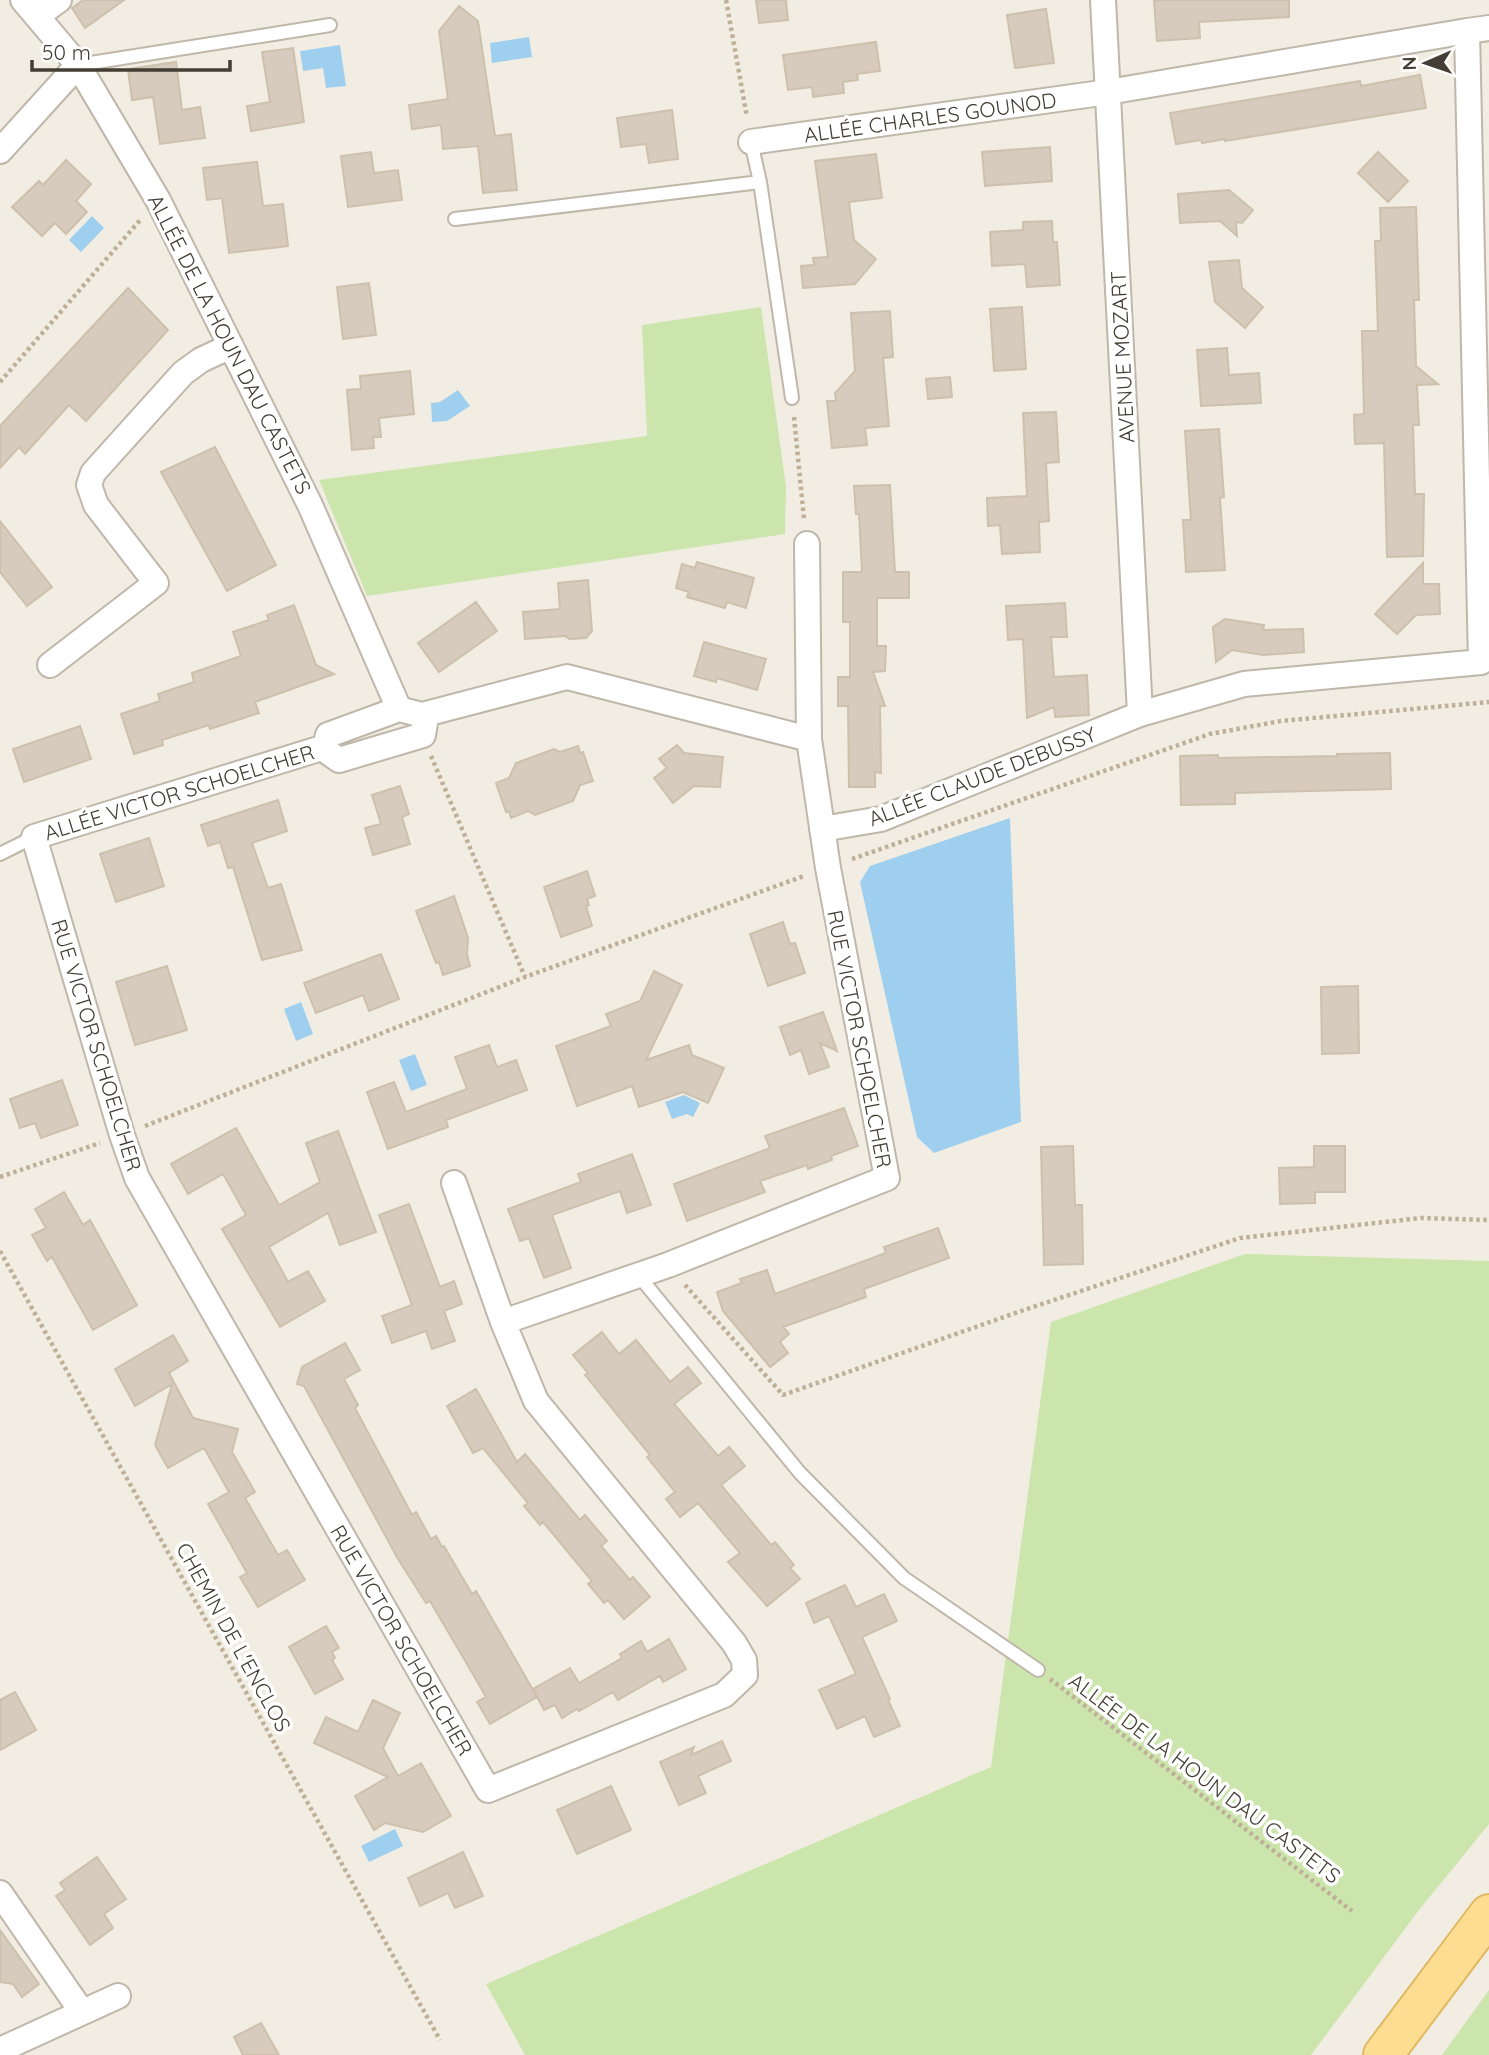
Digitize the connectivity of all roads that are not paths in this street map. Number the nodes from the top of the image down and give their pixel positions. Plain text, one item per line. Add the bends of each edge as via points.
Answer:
1 (59, 0) edge
2 (1103, 0) edge
3 (30, 8) edge
4 (330, 25) dead end
5 (1478, 30) edge
6 (78, 65) junction
7 (1108, 92) junction
8 (751, 142) joint
9 (0, 150) edge
10 (760, 181) junction
11 (455, 219) dead end
12 (231, 346) junction
13 (792, 398) road end
14 (807, 544) road end
15 (50, 666) dead end
16 (1140, 714) junction
17 (415, 720) junction
18 (809, 739) junction
19 (325, 747) junction
20 (821, 829) junction
21 (34, 837) junction
22 (0, 854) edge
23 (454, 1183) dead end
24 (639, 1276) junction
25 (503, 1322) junction
26 (1038, 1670) road end
27 (0, 1894) edge
28 (1489, 1914) edge
29 (118, 1996) dead end
30 (82, 2012) junction
31 (0, 2050) edge
32 (1383, 2055) edge

1 - 3 street
2 - 7 street, AVENUE MOZART
3 - 6 street, ALLÉE DE LA HOUN DAU CASTETS
4 - 6 lane
5 - 7 street, ALLÉE CHARLES GOUNOD
5 - 16 street, ALLÉE CLAUDE DEBUSSY via 1482,662 1244,684
6 - 9 street
6 - 12 street, ALLÉE DE LA HOUN DAU CASTETS via 158,200
7 - 8 street, ALLÉE CHARLES GOUNOD
7 - 16 street, AVENUE MOZART
8 - 10 lane
10 - 11 lane
10 - 13 lane
12 - 15 street via 183,373 93,473 89,485 96,505 156,583
12 - 17 street, ALLÉE DE LA HOUN DAU CASTETS
14 - 18 street
16 - 20 street, ALLÉE CLAUDE DEBUSSY via 881,819
17 - 18 street via 566,677
17 - 19 street, ALLÉE VICTOR SCHOELCHER via 328,735
17 - 19 street, ALLÉE VICTOR SCHOELCHER via 339,760
18 - 20 street
19 - 21 street, ALLÉE VICTOR SCHOELCHER
20 - 24 street, RUE VICTOR SCHOELCHER via 887,1178
21 - 22 lane
21 - 25 street, RUE VICTOR SCHOELCHER via 137,1178 488,1790 724,1695 745,1675 744,1660 734,1643 536,1401
23 - 25 street, RUE VICTOR SCHOELCHER
24 - 25 street, RUE VICTOR SCHOELCHER
24 - 26 lane via 800,1473 904,1578
27 - 30 street
28 - 32 main road
29 - 30 street
30 - 31 street

